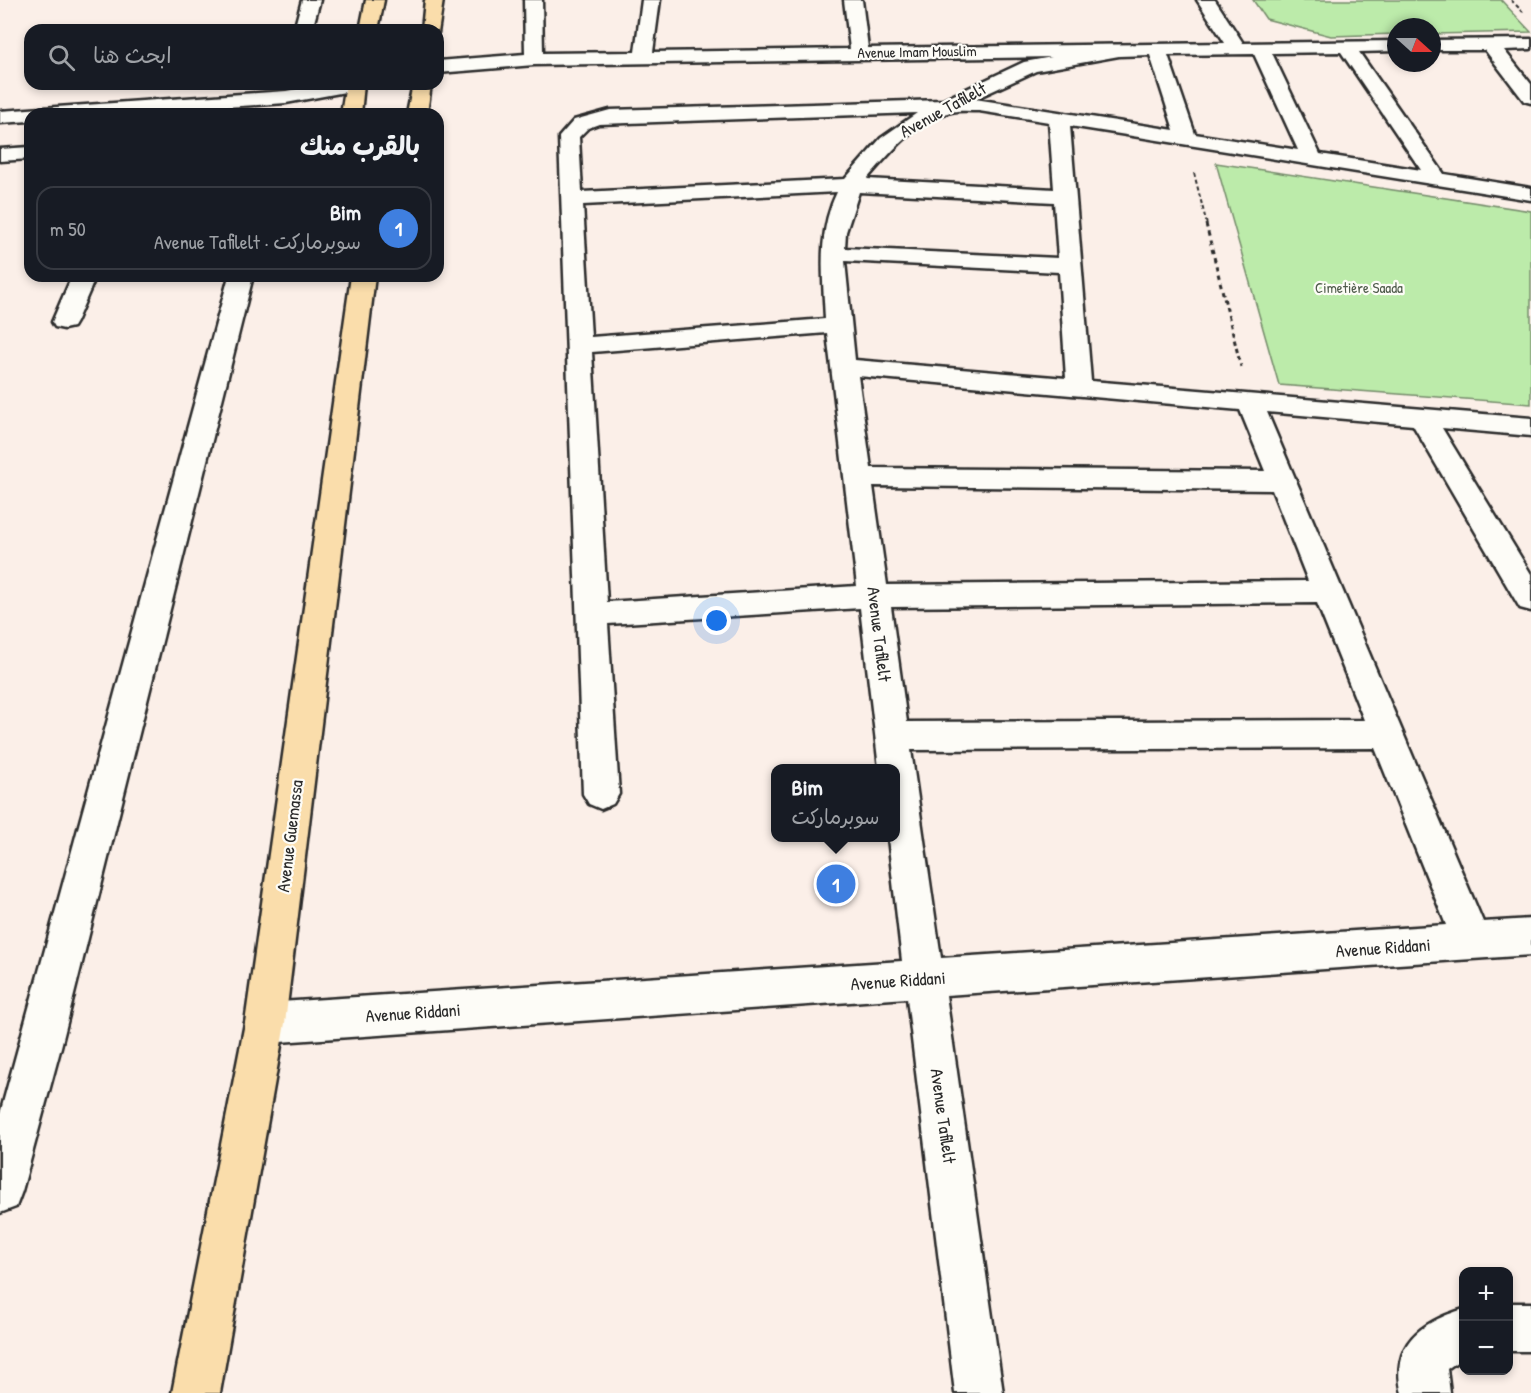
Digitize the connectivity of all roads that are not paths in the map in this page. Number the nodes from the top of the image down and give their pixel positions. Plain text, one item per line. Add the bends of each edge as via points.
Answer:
1 (311, 0) edge
2 (375, 0) edge
3 (434, 0) edge
4 (533, 0) edge
5 (651, 0) edge
6 (853, 0) edge
7 (1206, 0) edge
8 (305, 24) edge
9 (370, 24) edge
10 (432, 24) edge
11 (1491, 44) junction
12 (1531, 44) edge
13 (1441, 45) edge
14 (1346, 46) junction
15 (1387, 46) edge
16 (1237, 48) junction
17 (1260, 48) junction
18 (1157, 49) junction
19 (1120, 50) junction
20 (860, 53) junction
21 (643, 57) junction
22 (534, 59) junction
23 (444, 66) edge
24 (325, 90) edge
25 (354, 90) edge
26 (421, 90) edge
27 (1531, 97) edge
28 (286, 98) edge
29 (950, 105) junction
30 (178, 108) edge
31 (352, 108) edge
32 (418, 108) edge
33 (24, 115) edge
34 (0, 117) edge
35 (1059, 118) junction
36 (1187, 140) junction
37 (24, 154) edge
38 (0, 156) edge
39 (1313, 160) junction
40 (1438, 180) junction
41 (851, 185) junction
42 (1531, 194) edge
43 (1065, 196) junction
44 (573, 199) junction
45 (833, 254) junction
46 (1070, 266) junction
47 (81, 282) edge
48 (239, 282) edge
49 (362, 282) edge
50 (64, 322) dead end
51 (837, 325) junction
52 (580, 345) junction
53 (843, 367) junction
54 (1079, 387) junction
55 (1250, 402) junction
56 (1422, 417) junction
57 (1531, 427) edge
58 (858, 477) junction
59 (1282, 481) junction
60 (1328, 592) junction
61 (874, 596) junction
62 (1531, 600) edge
63 (592, 614) junction
64 (1387, 734) junction
65 (892, 736) junction
66 (896, 764) edge
67 (601, 794) dead end
68 (900, 797) edge
69 (1531, 937) edge
70 (1472, 942) junction
71 (924, 979) junction
72 (265, 1023) junction
73 (0, 1191) edge
74 (1513, 1327) edge
75 (1531, 1327) edge
76 (1459, 1334) edge
77 (196, 1393) edge
78 (979, 1393) edge
79 (1426, 1393) edge

1 - 8 street
2 - 9 main road
3 - 10 main road
4 - 22 street
5 - 21 street
6 - 20 street
7 - 16 street
11 - 12 street
11 - 13 street
11 - 27 street
14 - 15 street, Avenue Imam Mouslim
14 - 17 street, Avenue Imam Mouslim
14 - 40 street
16 - 17 street, Avenue Imam Mouslim
16 - 18 street, Avenue Imam Mouslim
17 - 39 street
18 - 19 street, Avenue Imam Mouslim
18 - 36 street
19 - 20 street, Avenue Imam Mouslim
19 - 29 street, Avenue Tafilelt via 1031,66
20 - 21 street, Avenue Imam Mouslim
21 - 22 street, Avenue Imam Mouslim
22 - 23 street, Avenue Imam Mouslim
24 - 28 street
25 - 31 main road
26 - 32 main road
28 - 30 street
29 - 35 street via 1006,108
29 - 41 street, Avenue Tafilelt via 918,120 888,141
29 - 44 street via 600,117 582,123 569,137
33 - 34 street
35 - 36 street
35 - 43 street
36 - 39 street
37 - 38 street
39 - 40 street
40 - 42 street
41 - 43 street
41 - 44 street
41 - 45 street, Avenue Tafilelt via 835,232
43 - 46 street
44 - 52 street
45 - 46 street
45 - 51 street, Avenue Tafilelt
46 - 54 street
47 - 50 street
48 - 73 street
49 - 72 main road, Avenue Guemassa
51 - 52 street
51 - 53 street, Avenue Tafilelt
52 - 63 street
53 - 54 street
53 - 58 street, Avenue Tafilelt
54 - 55 street
55 - 56 street
55 - 59 street
56 - 57 street
56 - 62 street
58 - 59 street
58 - 61 street, Avenue Tafilelt
59 - 60 street
60 - 61 street
60 - 64 street
61 - 63 street
61 - 65 street, Avenue Tafilelt
63 - 67 street
64 - 65 street
64 - 70 street
65 - 66 street, Avenue Tafilelt
68 - 71 street, Avenue Tafilelt
69 - 70 street, Avenue Riddani
70 - 71 street, Avenue Riddani
71 - 72 street, Avenue Riddani
71 - 78 street, Avenue Tafilelt
72 - 77 main road, Avenue Guemassa
74 - 75 street
76 - 79 street via 1432,1347 1424,1360

